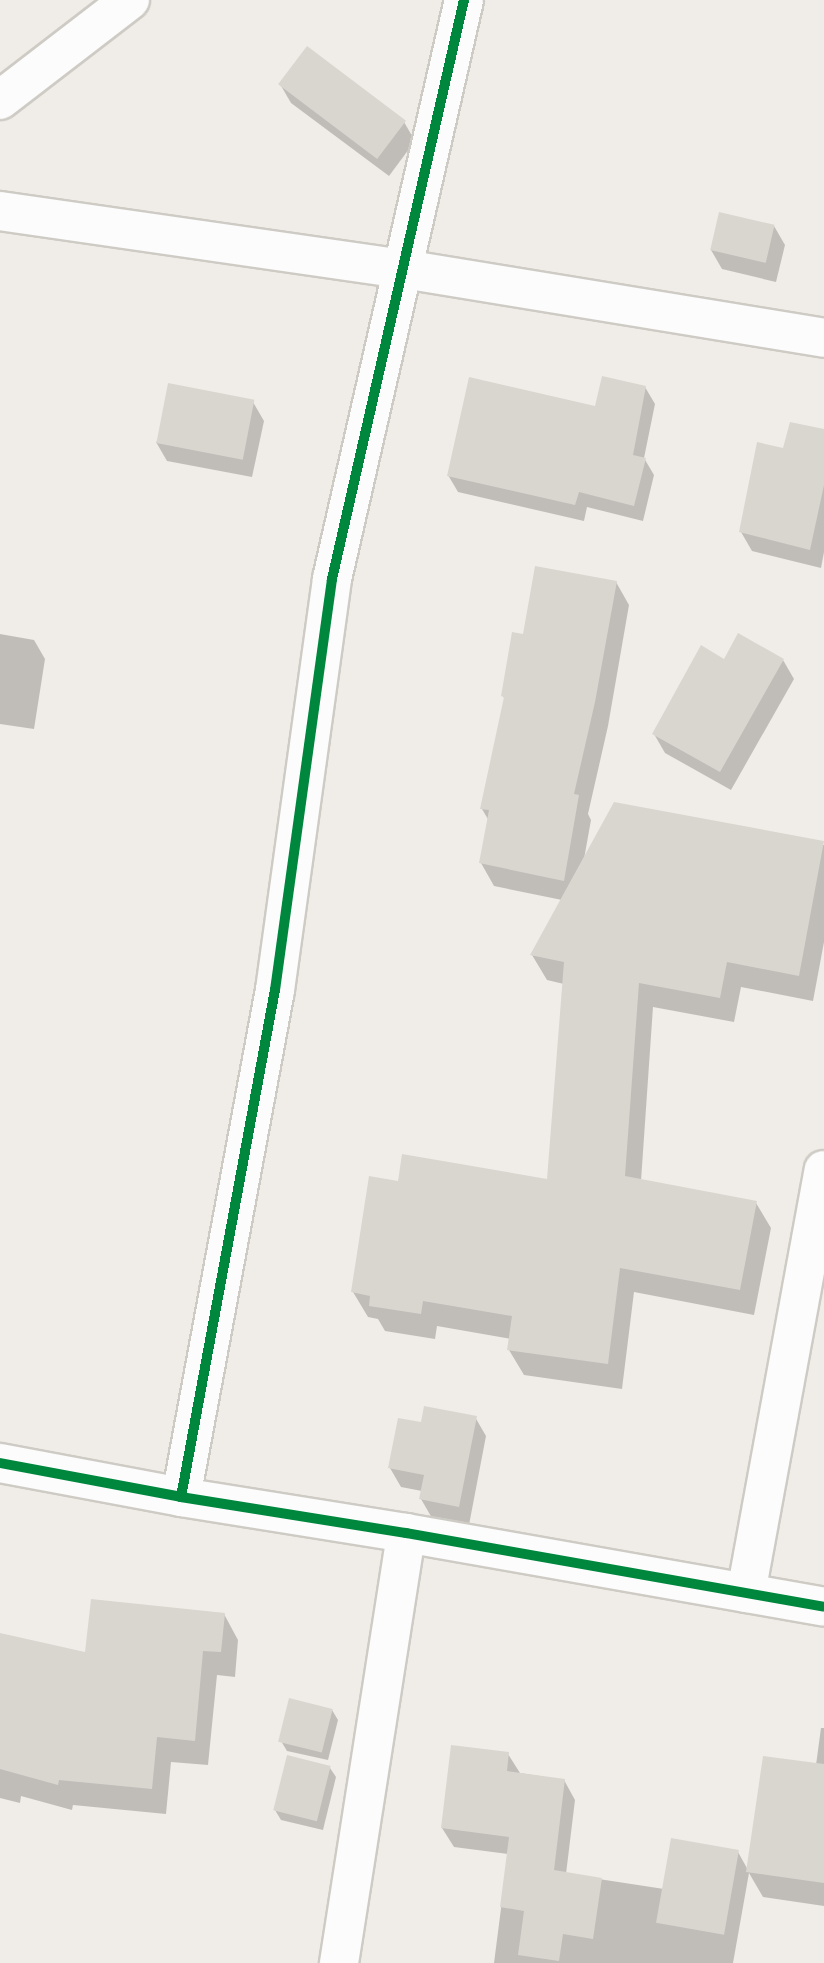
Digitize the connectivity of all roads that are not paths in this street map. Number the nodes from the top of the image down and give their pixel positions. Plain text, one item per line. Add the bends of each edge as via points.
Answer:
1 (130, 0) edge
2 (464, 0) edge
3 (0, 100) edge
4 (0, 211) edge
5 (404, 269) junction
6 (824, 338) edge
7 (824, 1170) edge
8 (0, 1463) edge
9 (181, 1497) junction
10 (406, 1533) junction
11 (746, 1593) junction
12 (824, 1607) edge
13 (339, 1963) edge

1 - 3 street
2 - 5 street
4 - 5 street
5 - 6 street
5 - 9 street via 332,579 275,990
7 - 11 street
8 - 9 street
9 - 10 street
10 - 11 street
10 - 13 street
11 - 12 street

